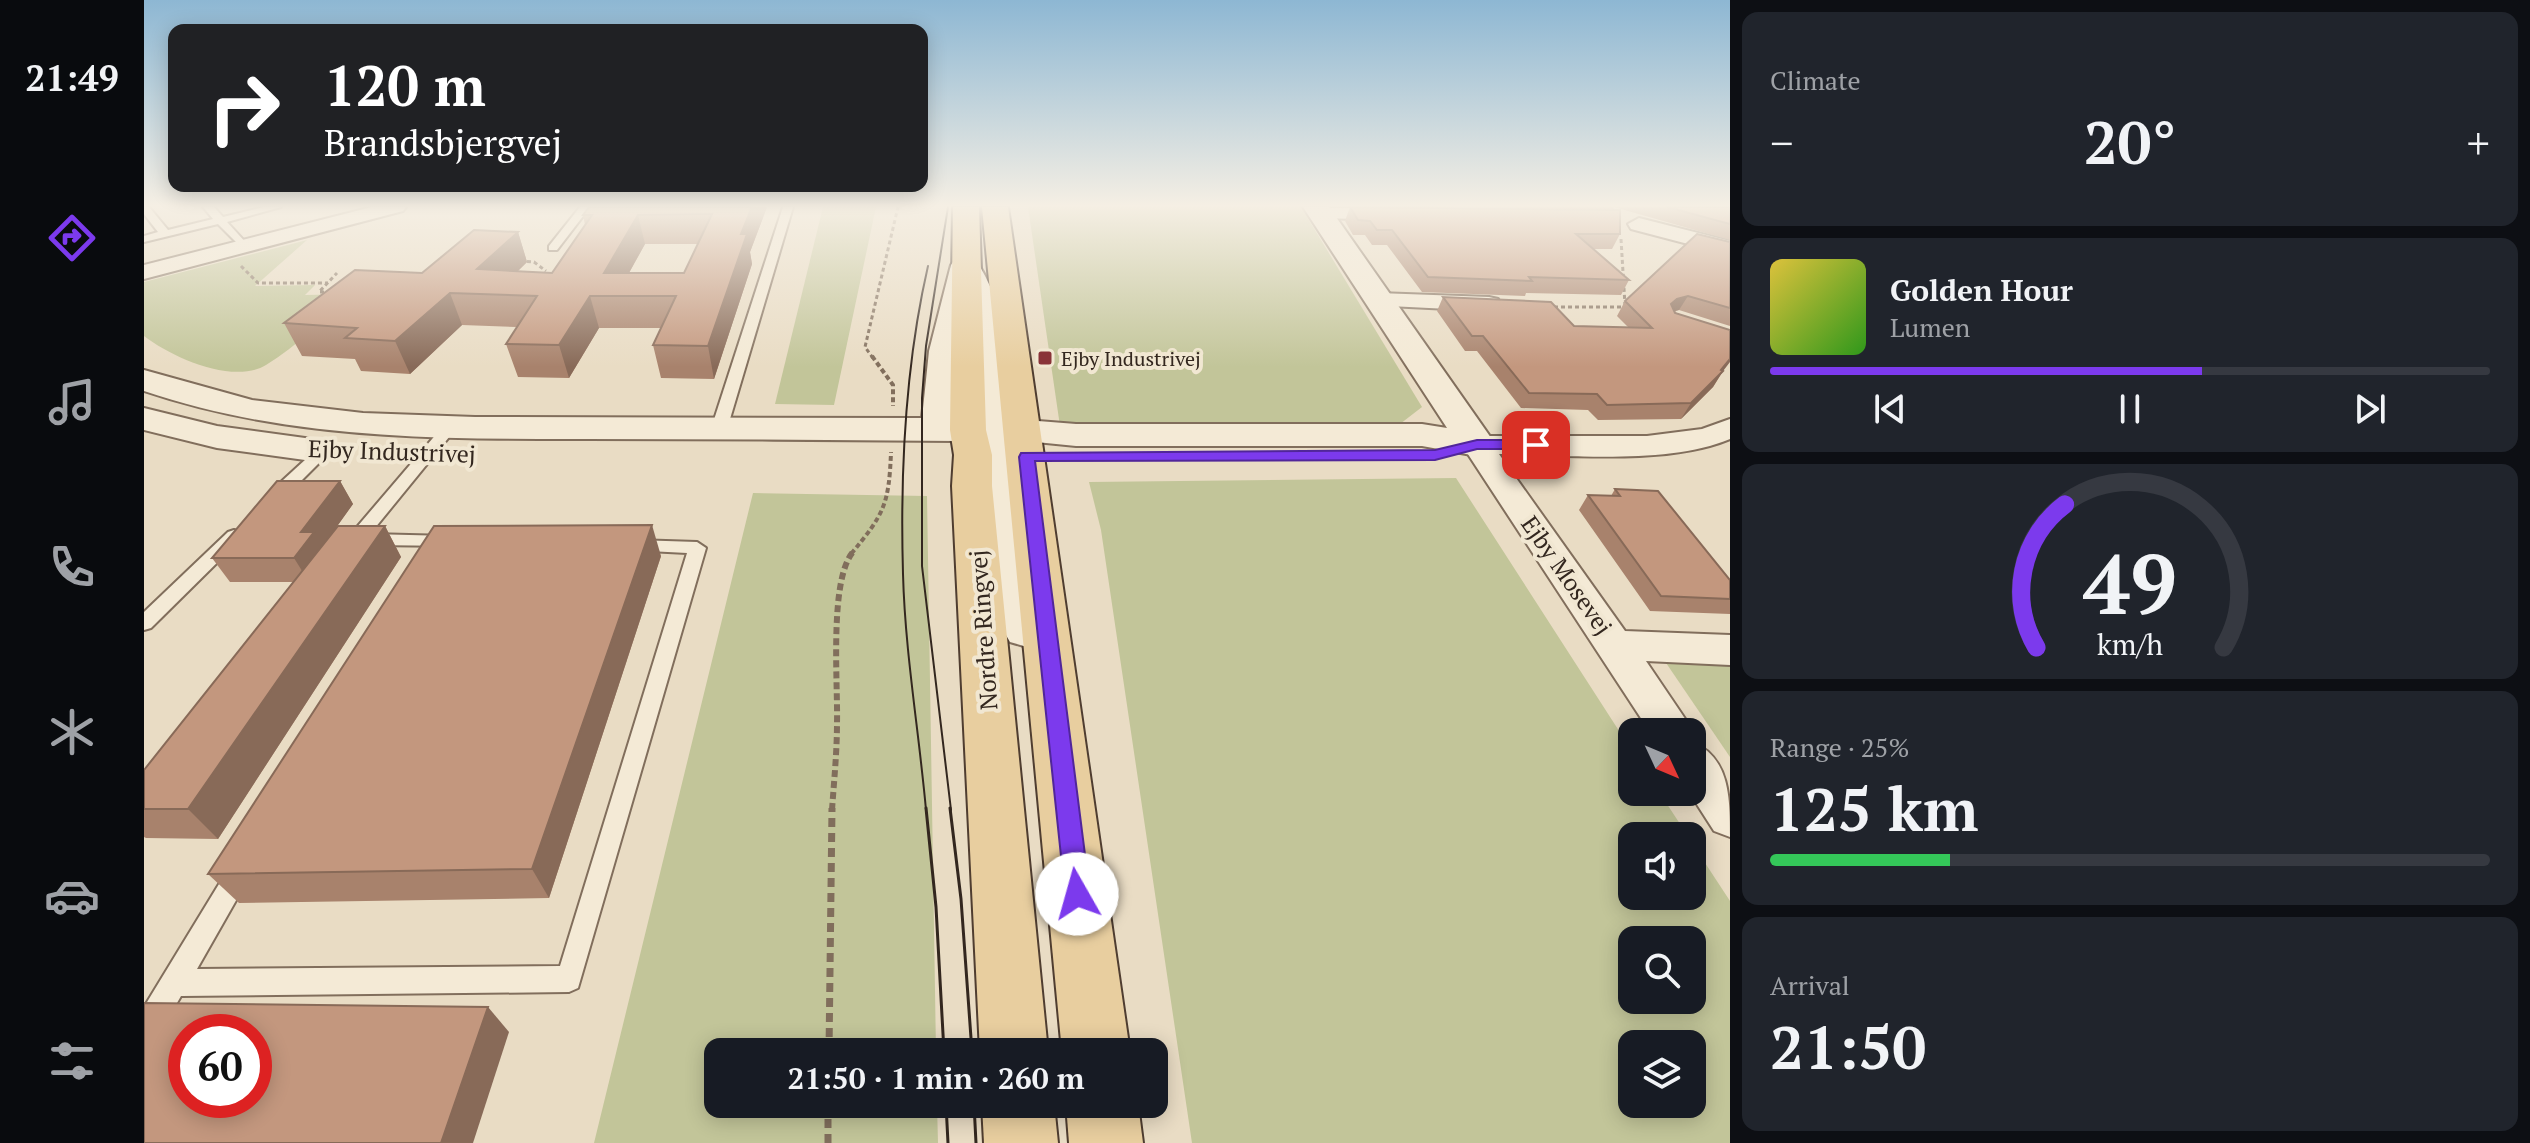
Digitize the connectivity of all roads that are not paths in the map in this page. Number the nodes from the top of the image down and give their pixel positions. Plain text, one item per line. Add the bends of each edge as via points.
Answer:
1 (190, 260) edge
2 (771, 260) edge
3 (965, 260) edge
4 (994, 260) edge
5 (1352, 260) edge
6 (965, 265) junction
7 (144, 272) edge
8 (1378, 300) junction
9 (1554, 307) edge
10 (144, 380) edge
11 (144, 419) edge
12 (449, 428) junction
13 (1730, 428) edge
14 (719, 429) junction
15 (891, 441) junction
16 (989, 441) junction
17 (1477, 445) junction
18 (323, 451) junction
19 (423, 456) junction
20 (267, 505) edge
21 (245, 526) edge
22 (356, 538) junction
23 (437, 542) junction
24 (467, 543) edge
25 (605, 546) edge
26 (337, 563) edge
27 (421, 569) edge
28 (144, 623) edge
29 (1615, 645) junction
30 (1730, 650) edge
31 (1664, 718) edge
32 (1706, 781) edge
33 (1730, 817) edge
34 (254, 849) edge
35 (174, 983) junction
36 (144, 1033) edge
37 (1013, 1038) edge
38 (1094, 1038) edge
39 (1019, 1118) edge
40 (1103, 1118) edge
41 (1021, 1143) edge
42 (1106, 1143) edge

1 - 7 street
2 - 14 lane
3 - 6 main road
4 - 16 main road, Nordre Ringvej
5 - 8 street, Ejby Mosevej
6 - 16 street via 981,304 990,348
6 - 16 street via 945,351
8 - 9 street
8 - 17 street, Ejby Mosevej
10 - 12 street, Ejby Industrivej via 258,412
11 - 18 street, Ejby Industrivej via 217,437
12 - 14 street, Ejby Industrivej
12 - 19 lane
13 - 17 street via 1694,441 1657,445
14 - 15 street, Ejby Industrivej
15 - 16 street, Ejby Industrivej
15 - 19 street, Ejby Industrivej
16 - 17 street, Ejby Industrivej via 1435,455
16 - 37 main road, Nordre Ringvej via 972,486
16 - 38 main road, Nordre Ringvej via 1063,768
17 - 29 street, Ejby Mosevej
18 - 19 street, Ejby Industrivej
18 - 20 lane
19 - 22 lane
21 - 28 lane
22 - 23 lane
22 - 26 lane
23 - 24 lane
23 - 27 lane
25 - 35 lane via 697,548 569,979
29 - 30 street
29 - 31 street, Ejby Mosevej
32 - 33 street
34 - 35 lane
35 - 36 lane
39 - 41 main road
40 - 42 main road

